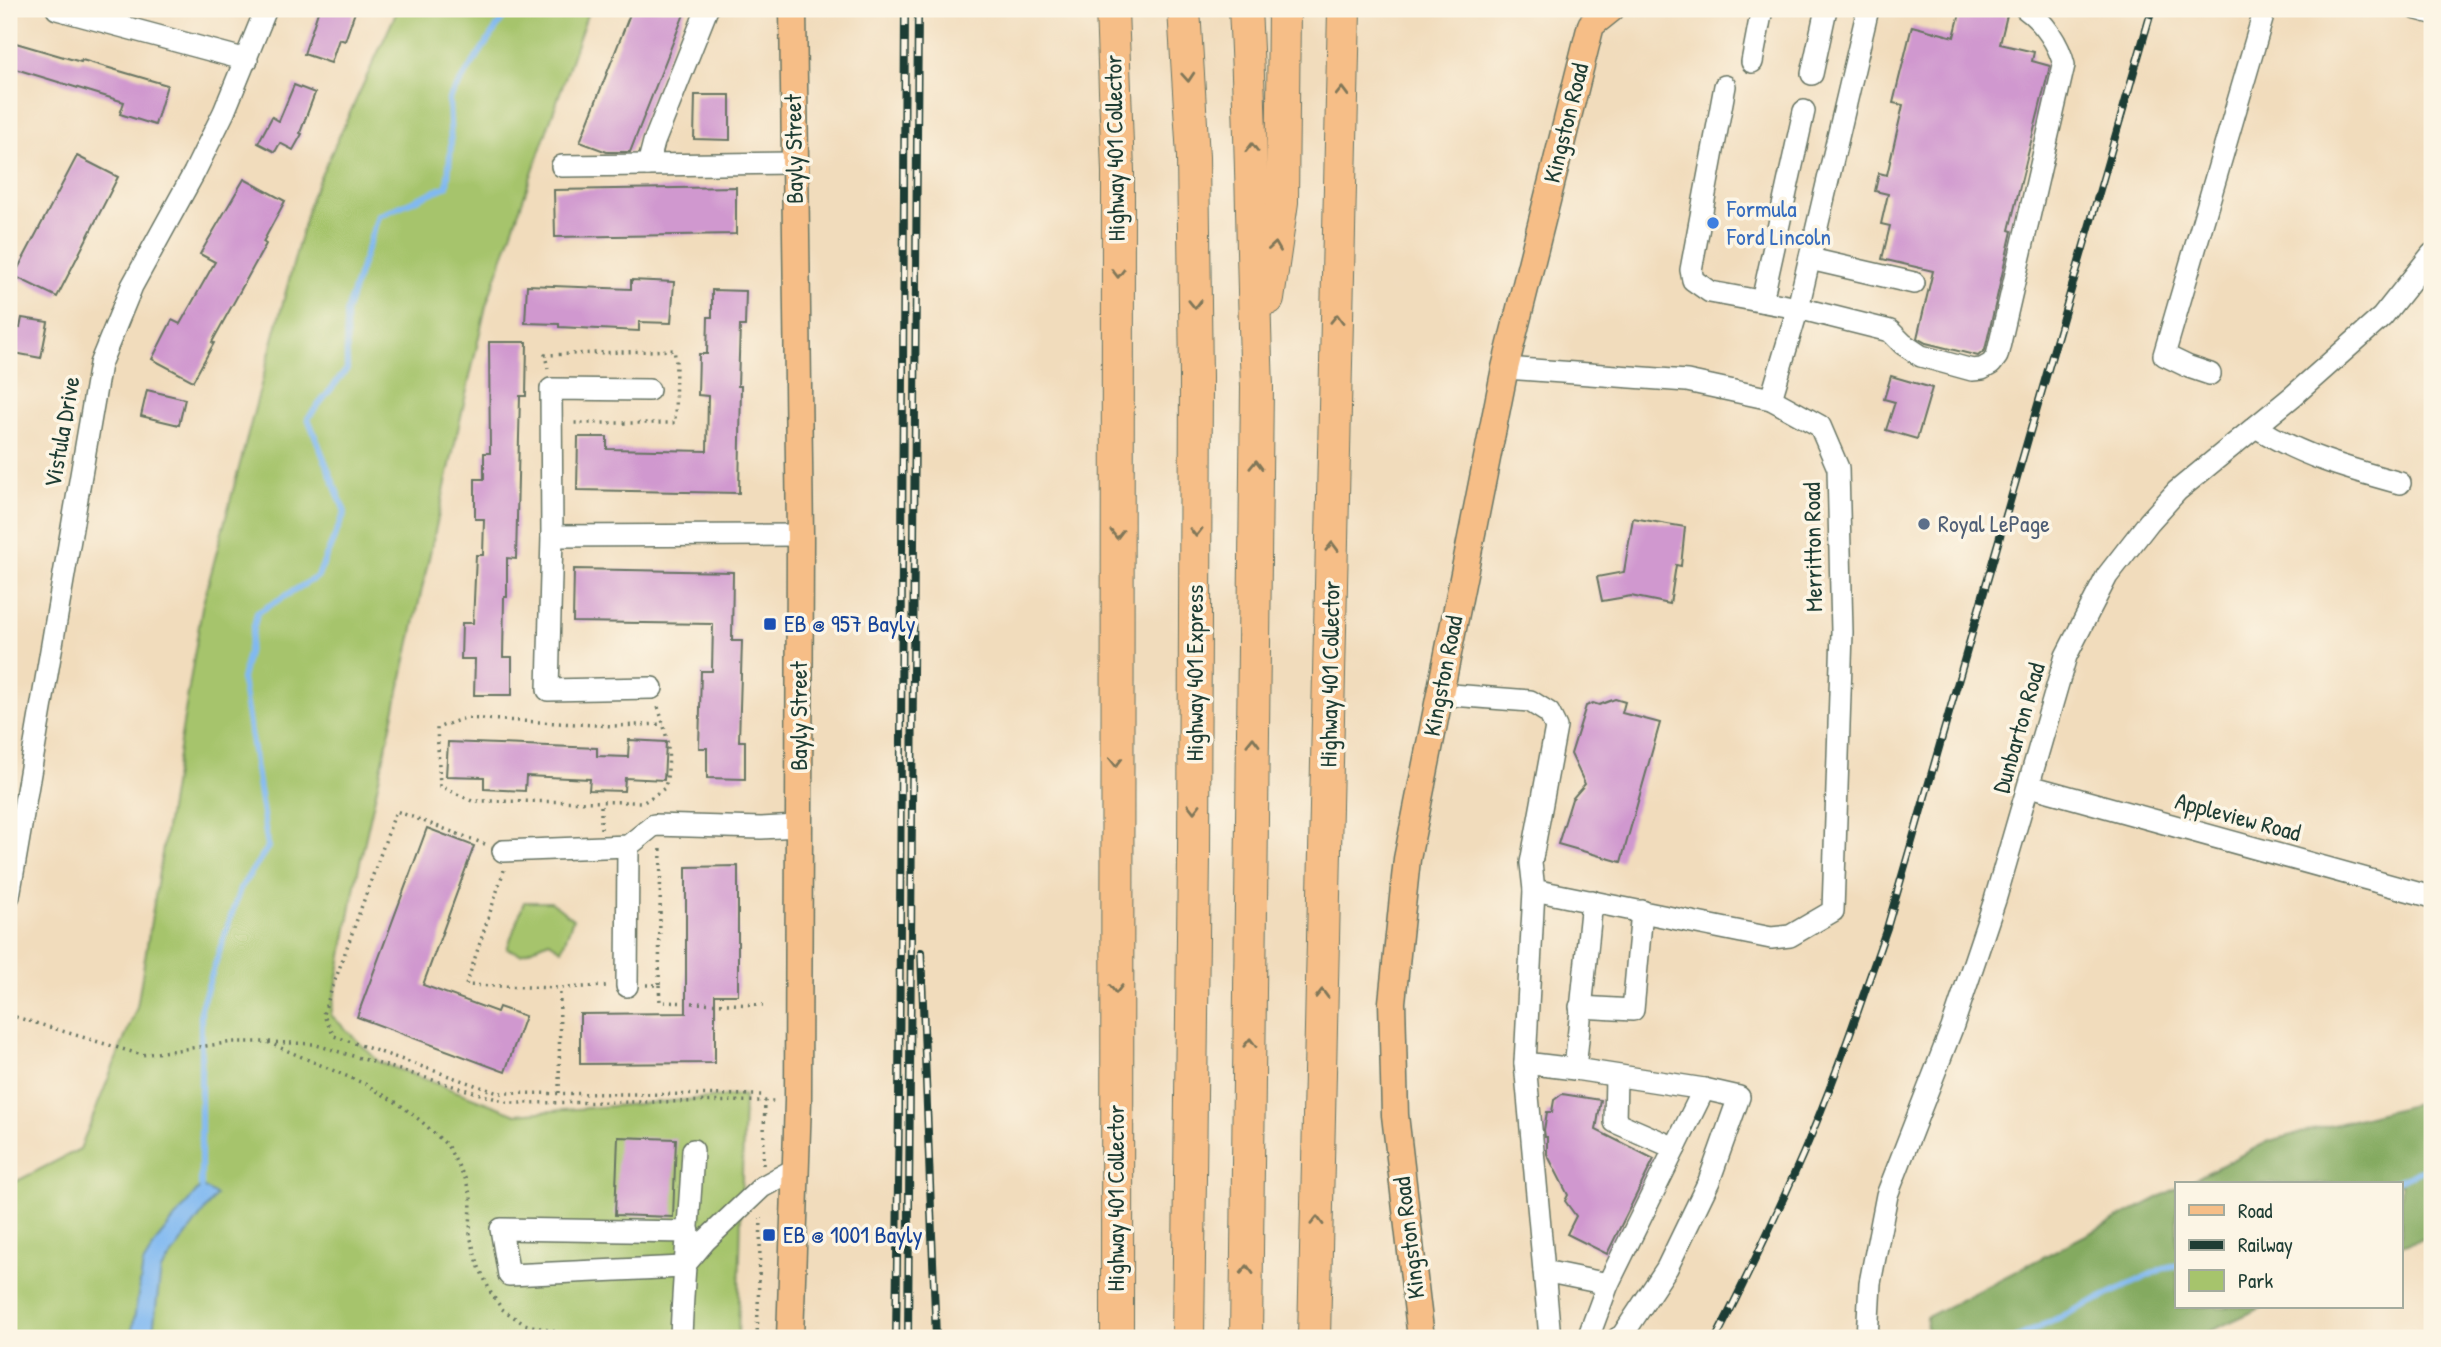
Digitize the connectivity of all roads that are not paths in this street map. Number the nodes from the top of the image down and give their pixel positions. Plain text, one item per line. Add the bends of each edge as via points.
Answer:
1 (57, 9) edge
2 (266, 9) edge
3 (707, 9) edge
4 (793, 9) edge
5 (1112, 9) edge
6 (1184, 9) edge
7 (1245, 9) edge
8 (1284, 9) edge
9 (1344, 9) edge
10 (1762, 9) edge
11 (1826, 9) edge
12 (1868, 9) edge
13 (2026, 9) edge
14 (2265, 9) edge
15 (2417, 9) edge
16 (2432, 13) edge
17 (1594, 14) edge
18 (247, 60) junction
19 (1752, 62) dead end
20 (1812, 74) dead end
21 (1726, 86) dead end
22 (1804, 111) dead end
23 (793, 163) junction
24 (648, 165) junction
25 (562, 166) dead end
26 (2432, 254) edge
27 (1810, 259) junction
28 (1914, 283) dead end
29 (1762, 301) junction
30 (1798, 308) junction
31 (1505, 368) junction
32 (2210, 374) dead end
33 (1257, 387) junction
34 (649, 390) dead end
35 (1771, 399) junction
36 (2256, 427) junction
37 (2400, 483) dead end
38 (800, 535) junction
39 (552, 536) junction
40 (652, 688) road end
41 (1439, 694) junction
42 (2030, 786) junction
43 (798, 826) junction
44 (628, 846) junction
45 (503, 851) road end
46 (1534, 890) junction
47 (9, 896) edge
48 (2432, 897) edge
49 (1591, 901) junction
50 (1642, 911) junction
51 (627, 986) road end
52 (1580, 1007) junction
53 (1525, 1063) junction
54 (1575, 1069) junction
55 (1616, 1077) junction
56 (1704, 1089) junction
57 (1675, 1148) junction
58 (693, 1150) dead end
59 (795, 1169) junction
60 (689, 1232) junction
61 (684, 1267) junction
62 (1544, 1271) junction
63 (1608, 1284) junction
64 (681, 1338) edge
65 (790, 1338) edge
66 (1117, 1338) edge
67 (1188, 1338) edge
68 (1247, 1338) edge
69 (1314, 1338) edge
70 (1421, 1338) edge
71 (1550, 1338) edge
72 (1588, 1338) edge
73 (1618, 1338) edge
74 (1867, 1338) edge

1 - 18 street
2 - 18 street, Vistula Drive
3 - 24 street
4 - 23 main road, Bayly Street
5 -> 66 highway, Highway 401 Collector via 1118,172
6 -> 67 highway, Highway 401 Express via 1193,157 1196,377
33 -> 7 highway
33 -> 8 highway via 1282,202
69 -> 9 highway, Highway 401 Collector
10 - 19 street
11 - 20 street
12 - 27 street
13 - 30 street via 2040,19 2064,65 1997,356 1991,364 1972,370 1921,356 1890,331
14 - 32 street via 2164,355
15 - 16 street
17 - 31 main road, Kingston Road
18 - 47 street, Vistula Drive via 194,173 132,286 100,364
21 - 29 street via 1691,270 1693,280 1710,292
22 - 29 street
23 - 24 street
23 - 38 main road, Bayly Street
24 - 25 street
26 - 36 street, Dunbarton Road via 2382,317
27 - 28 street
27 - 30 street
29 - 30 street
30 - 35 street
31 - 35 street, Merritton Road via 1687,381
31 - 41 main road, Kingston Road
68 -> 33 highway
34 - 39 street via 551,389
35 - 50 street, Merritton Road via 1820,426 1838,468 1842,632 1833,911 1790,936 1771,938
36 - 37 street via 2280,443 2328,463
36 - 42 street, Dunbarton Road via 2177,491 2107,576 2066,656
38 - 39 street
38 - 43 main road, Bayly Street
39 - 40 street via 548,690
41 - 46 street via 1530,701 1549,713 1556,727 1531,863
41 - 70 main road, Kingston Road via 1407,859 1392,1002 1395,1115
42 - 48 street, Appleview Road
42 - 74 street, Dunbarton Road via 1952,1028 1887,1195 1870,1283
43 - 44 street via 654,825
43 - 59 main road, Bayly Street
44 - 45 street
44 - 51 street
46 - 49 street
46 - 53 street
49 - 50 street
49 - 52 street
50 - 52 street via 1633,1010
52 - 54 street
53 - 54 street
53 - 62 street
54 - 55 street
55 - 56 street
55 - 57 street via 1615,1122
56 - 57 street
56 - 73 street via 1739,1097 1709,1181 1668,1268
57 - 63 street
58 - 60 street
59 - 61 street via 762,1187
59 - 65 main road, Bayly Street
60 - 61 street
60 - 61 street via 501,1229 509,1275
61 - 64 street
62 - 63 street
62 - 71 street
63 - 72 street

